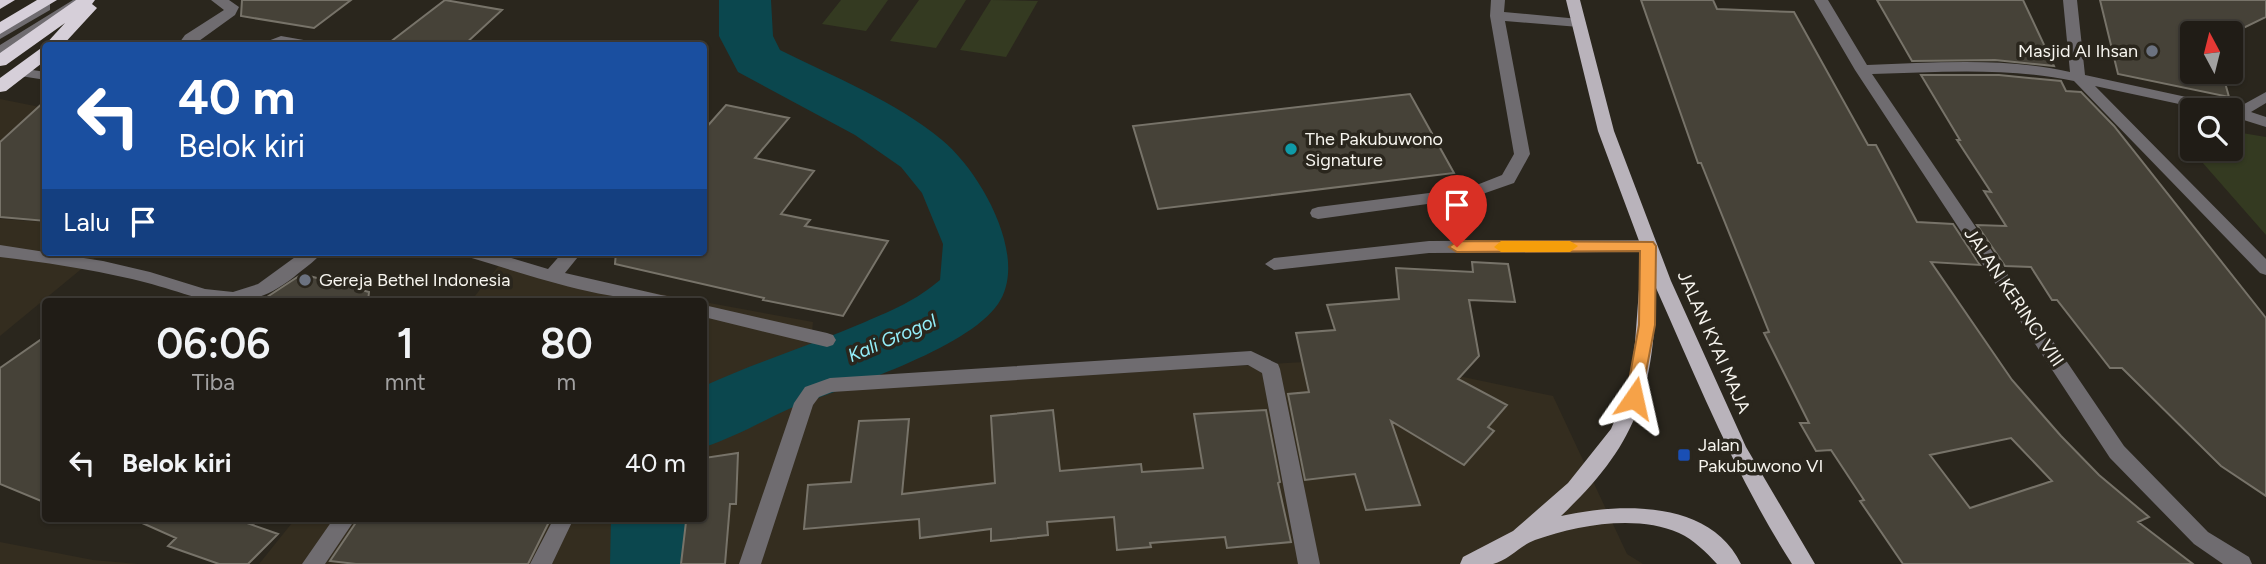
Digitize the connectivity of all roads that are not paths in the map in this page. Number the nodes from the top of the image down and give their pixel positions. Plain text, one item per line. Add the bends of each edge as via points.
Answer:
1 (7, 0) edge
2 (49, 0) edge
3 (57, 0) edge
4 (82, 0) edge
5 (87, 0) edge
6 (94, 0) edge
7 (218, 0) edge
8 (1564, 0) edge
9 (1573, 0) edge
10 (1821, 0) edge
11 (2070, 0) edge
12 (0, 4) edge
13 (1497, 8) edge
14 (1578, 23) junction
15 (0, 32) edge
16 (56, 42) edge
17 (187, 42) edge
18 (275, 42) edge
19 (293, 42) edge
20 (0, 51) edge
21 (42, 54) edge
22 (0, 61) edge
23 (1863, 70) junction
24 (19, 72) junction
25 (42, 75) edge
26 (2078, 76) junction
27 (0, 88) edge
28 (2266, 96) edge
29 (2180, 99) edge
30 (2243, 106) edge
31 (2243, 114) edge
32 (2266, 122) edge
33 (1318, 214) dead end
34 (1648, 246) junction
35 (0, 251) edge
36 (308, 256) edge
37 (484, 256) edge
38 (570, 256) edge
39 (1274, 264) dead end
40 (2266, 269) edge
41 (552, 276) junction
42 (218, 298) edge
43 (229, 298) edge
44 (648, 298) edge
45 (707, 312) edge
46 (827, 340) dead end
47 (343, 522) edge
48 (562, 522) edge
49 (1526, 534) junction
50 (313, 564) edge
51 (541, 564) edge
52 (750, 564) edge
53 (1309, 564) edge
54 (1471, 564) edge
55 (1730, 564) edge
56 (1804, 564) edge
57 (2241, 564) edge

1 - 12 highway
2 - 15 highway
3 - 15 street
4 - 20 street
5 - 22 highway
6 - 16 highway
7 - 17 street via 232,7 230,12
8 - 9 street
9 - 14 main road
10 - 23 street, JALAN KERINCI VIII
11 - 26 street
13 - 14 street
13 - 33 street via 1522,154 1507,179 1471,193
14 - 34 main road via 1606,131
18 - 19 street
21 - 24 highway
23 - 26 street via 1955,66 2038,69
23 - 57 street, JALAN KERINCI VIII via 2117,452 2201,537
24 - 25 street
24 - 27 highway
26 - 29 street
26 - 40 street
28 - 30 street
31 - 32 street
34 - 39 street via 1429,247
34 - 49 main road via 1647,325 1634,398 1599,461
34 - 56 main road, JALAN KYAI MAJA via 1737,449
35 - 42 street via 140,274
36 - 43 street via 265,289
37 - 41 street
38 - 41 street
41 - 44 street
45 - 46 street
47 - 50 street
48 - 51 street
49 - 54 main road
49 - 55 main road via 1580,519 1631,513 1695,531
52 - 53 street via 804,403 812,392 830,385 1251,358 1271,369

